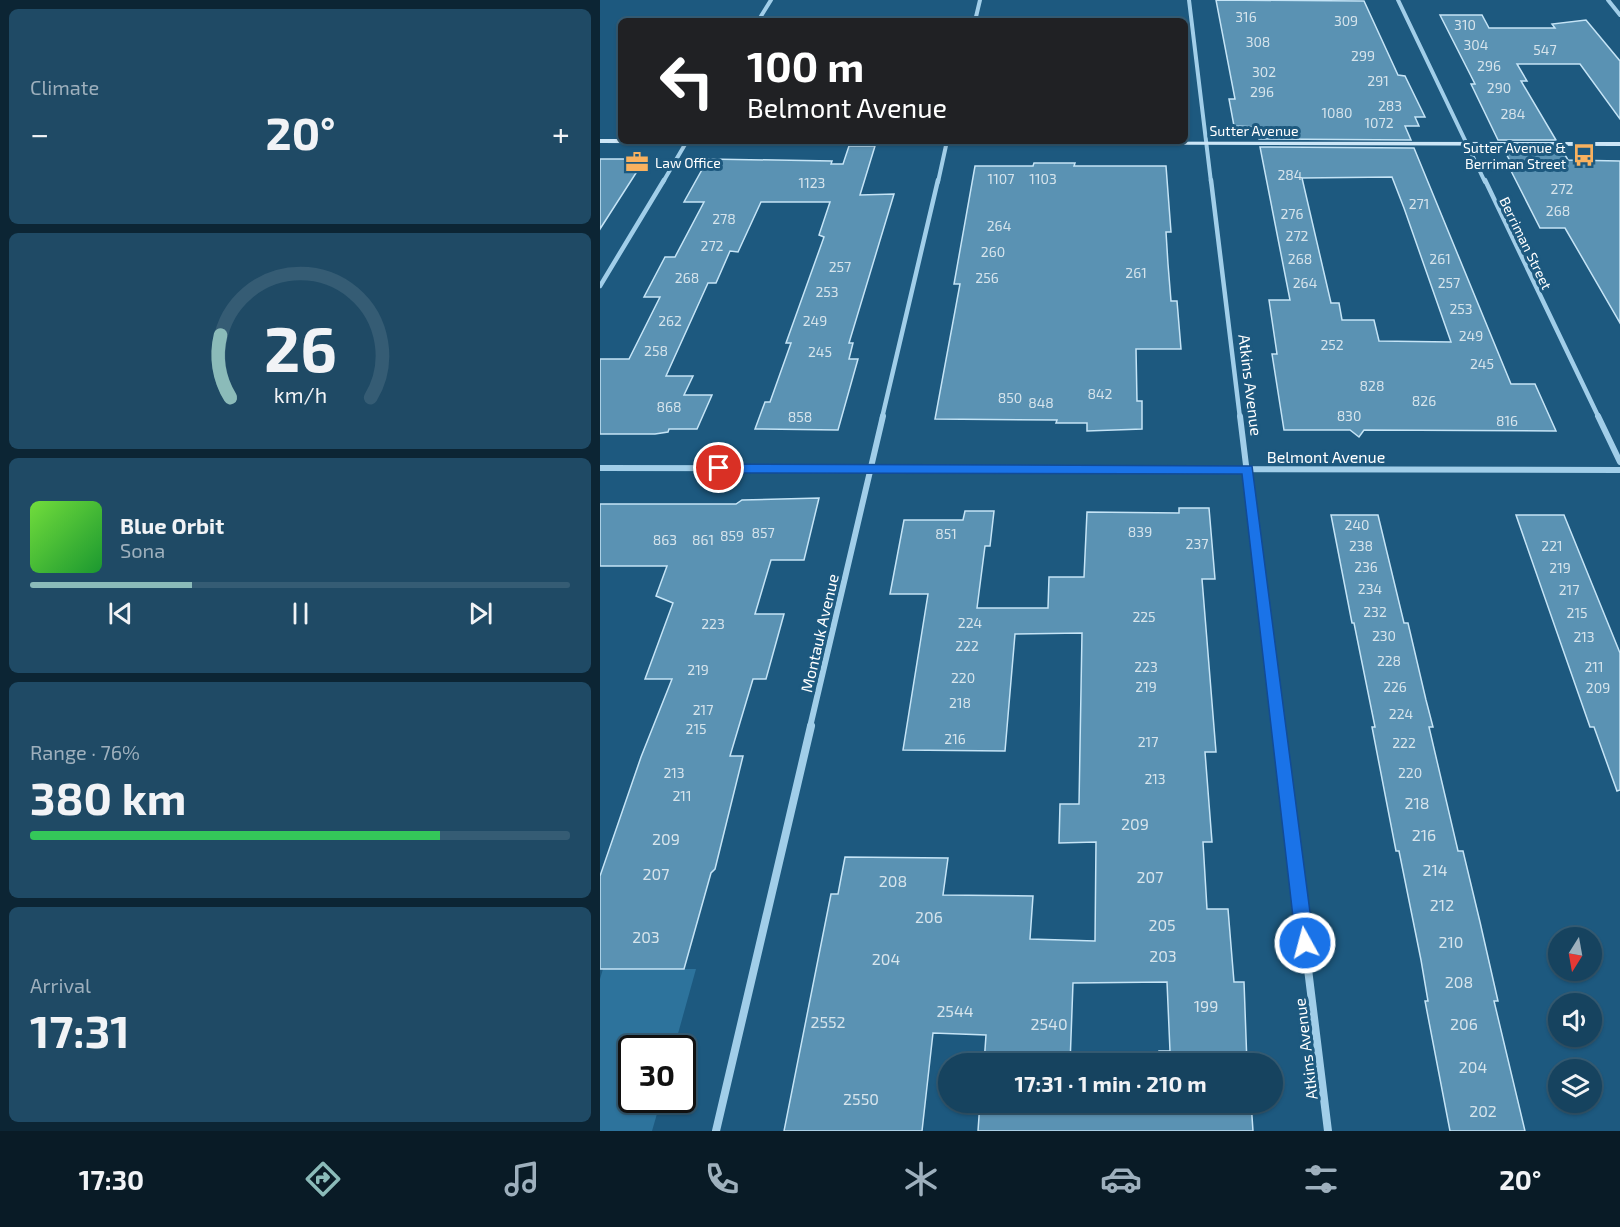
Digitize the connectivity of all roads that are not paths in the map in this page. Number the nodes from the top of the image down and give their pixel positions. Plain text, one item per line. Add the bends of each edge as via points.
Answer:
1 (771, 0) edge
2 (980, 0) edge
3 (1189, 0) edge
4 (1398, 0) edge
5 (1608, 0) edge
6 (1620, 15) edge
7 (760, 18) edge
8 (976, 18) edge
9 (600, 141) edge
10 (618, 141) edge
11 (1188, 143) edge
12 (1207, 143) junction
13 (685, 144) edge
14 (947, 144) edge
15 (1467, 144) junction
16 (1620, 144) edge
17 (600, 286) edge
18 (1620, 462) edge
19 (600, 468) edge
20 (872, 469) junction
21 (1248, 470) junction
22 (1620, 470) edge
23 (716, 1131) edge
24 (1328, 1131) edge

1 - 7 street
2 - 8 street
3 - 12 street, Atkins Avenue
4 - 15 street, Berriman Street
5 - 6 street
9 - 10 street, Sutter Avenue
11 - 12 street, Sutter Avenue
12 - 15 street, Sutter Avenue
12 - 21 street, Atkins Avenue
13 - 17 street
14 - 20 street, Montauk Avenue
15 - 16 street, Sutter Avenue
15 - 18 street, Berriman Street
19 - 20 street, Belmont Avenue
20 - 21 street, Belmont Avenue
20 - 23 street, Montauk Avenue
21 - 22 street, Belmont Avenue
21 - 24 street, Atkins Avenue

